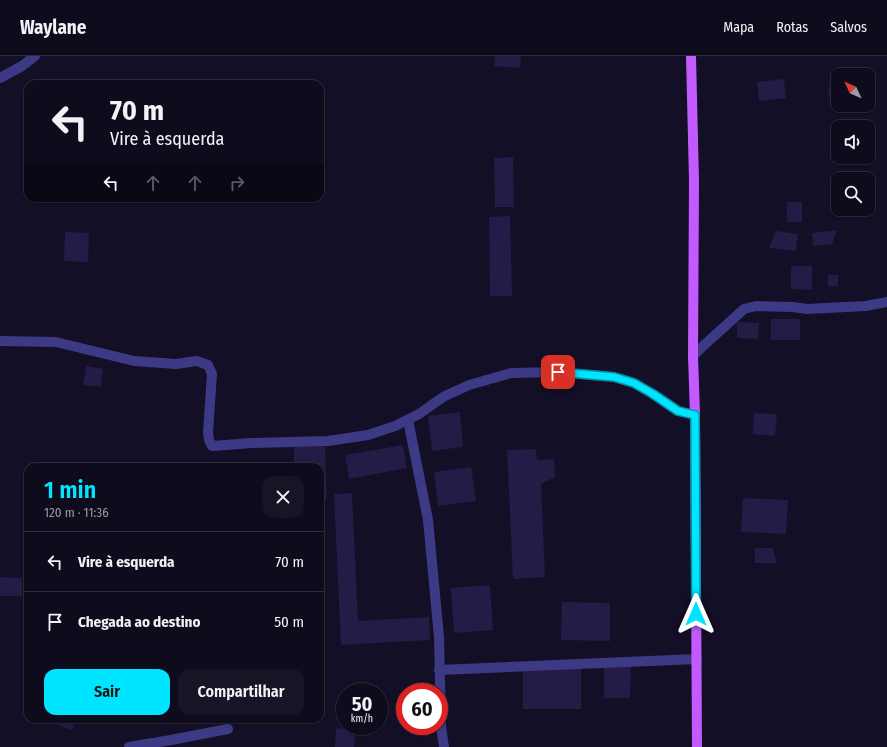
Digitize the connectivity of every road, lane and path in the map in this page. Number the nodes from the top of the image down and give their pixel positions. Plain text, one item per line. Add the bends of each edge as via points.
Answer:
1 (35, 56) edge
2 (691, 56) edge
3 (0, 78) edge
4 (887, 302) edge
5 (0, 341) edge
6 (693, 356) junction
7 (695, 415) junction
8 (408, 420) junction
9 (697, 659) junction
10 (439, 670) junction
11 (228, 729) dead end
12 (129, 747) edge
13 (444, 747) edge
14 (697, 747) edge

1 - 3 street
2 - 6 main road via 694,181
4 - 6 street via 807,310 756,306 744,309
5 - 8 street via 56,342 134,361 176,364 197,361 208,365 212,374 208,440 212,446 328,441 368,435
6 - 7 main road
7 - 8 street via 678,411 634,383 614,377 558,372 511,373 469,385 443,397
7 - 9 main road
8 - 10 street via 428,520 439,637
9 - 10 street
9 - 14 main road
10 - 13 street
11 - 12 street

